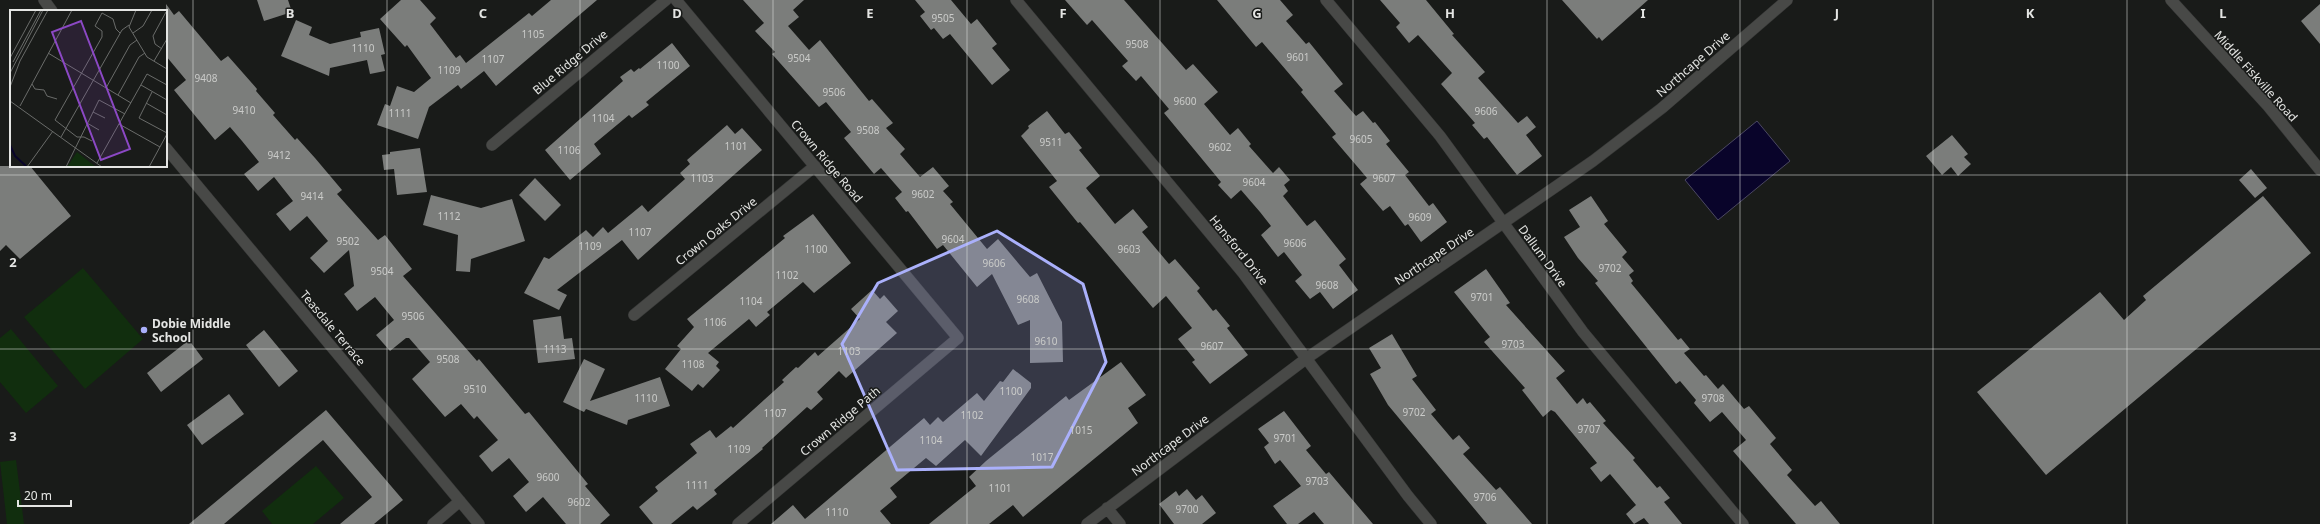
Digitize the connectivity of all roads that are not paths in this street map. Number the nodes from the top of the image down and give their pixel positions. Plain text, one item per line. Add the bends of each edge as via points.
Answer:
1 (44, 0) edge
2 (666, 0) edge
3 (676, 0) edge
4 (1016, 0) edge
5 (1326, 0) edge
6 (1787, 0) edge
7 (2171, 0) edge
8 (51, 10) edge
9 (492, 145) dead end
10 (167, 149) edge
11 (815, 166) junction
12 (2320, 170) edge
13 (1504, 224) junction
14 (634, 315) dead end
15 (958, 338) joint
16 (1307, 358) junction
17 (460, 501) junction
18 (1107, 508) junction
19 (433, 524) edge
20 (479, 524) edge
21 (738, 524) edge
22 (1088, 524) edge
23 (1120, 524) edge
24 (1432, 524) edge
25 (1743, 524) edge

1 - 8 street
2 - 9 street, Blue Ridge Drive
3 - 11 street, Crown Ridge Road
4 - 16 street, Hansford Drive via 1242,273
5 - 13 street, Dallum Drive via 1440,136
6 - 13 street, Northcape Drive via 1662,108
7 - 12 street, Middle Fiskville Road via 2268,106
10 - 17 street, Teasdale Terrace
11 - 14 street, Crown Oaks Drive
11 - 15 street, Crown Ridge Road
13 - 16 street, Northcape Drive
13 - 25 street, Dallum Drive via 1583,332
15 - 21 street, Crown Ridge Path
16 - 18 street, Northcape Drive
16 - 24 street, Hansford Drive via 1408,496
17 - 19 street
17 - 20 street, Teasdale Terrace
18 - 22 street, Northcape Drive
18 - 23 street

